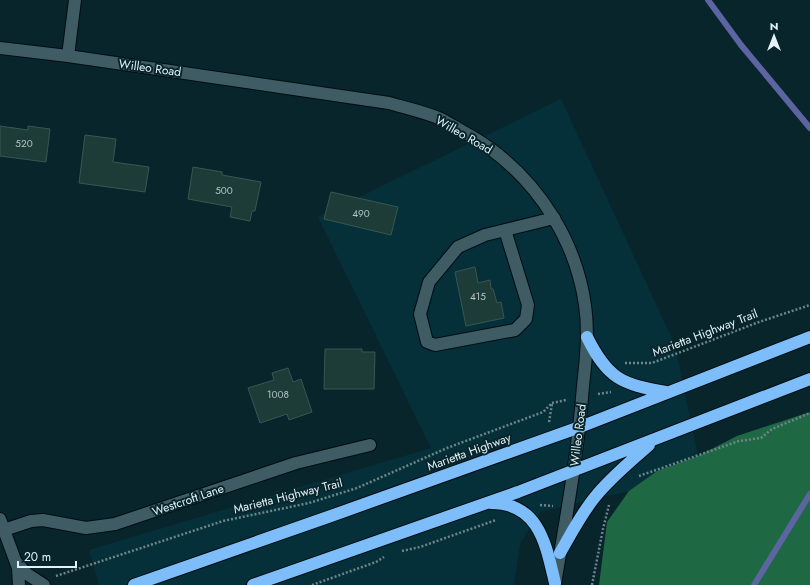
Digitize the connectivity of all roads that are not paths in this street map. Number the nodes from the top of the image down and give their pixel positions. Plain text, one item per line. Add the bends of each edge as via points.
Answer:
1 (75, 0) edge
2 (0, 48) edge
3 (68, 56) junction
4 (554, 218) junction
5 (505, 230) junction
6 (587, 336) junction
7 (810, 337) edge
8 (810, 379) edge
9 (668, 392) junction
10 (580, 427) junction
11 (656, 439) junction
12 (370, 445) dead end
13 (573, 471) junction
14 (484, 504) junction
15 (2, 525) edge
16 (560, 553) junction
17 (15, 560) junction
18 (48, 583) edge
19 (555, 584) edge
20 (19, 585) edge
21 (134, 585) edge
22 (253, 585) edge

1 - 3 street
2 - 3 street, Willeo Road
3 - 4 street, Willeo Road via 389,103 441,119 488,146 517,171
4 - 5 street
4 - 6 street, Willeo Road via 576,265 585,306
5 - 5 street via 458,247 429,282 420,314 427,342 435,345 515,330 526,319 528,305
6 - 9 highway via 608,370 619,379 642,388
6 - 10 street, Willeo Road
7 - 9 highway, Marietta Highway
8 - 11 highway
9 - 10 highway, Marietta Highway
10 - 13 street, Willeo Road
10 - 21 highway, Marietta Highway
11 - 13 highway
11 - 16 highway via 601,490
12 - 15 street, Westcroft Lane via 296,463 115,524 86,528 43,520
13 - 14 highway
13 - 16 street, Willeo Road
14 - 19 highway via 498,503 515,508 534,521 546,550
14 - 22 highway
15 - 17 street, Westcroft Lane
16 - 19 street, Willeo Road
17 - 18 street, Westcroft Lane via 27,574
17 - 20 street, Westcroft Lane

